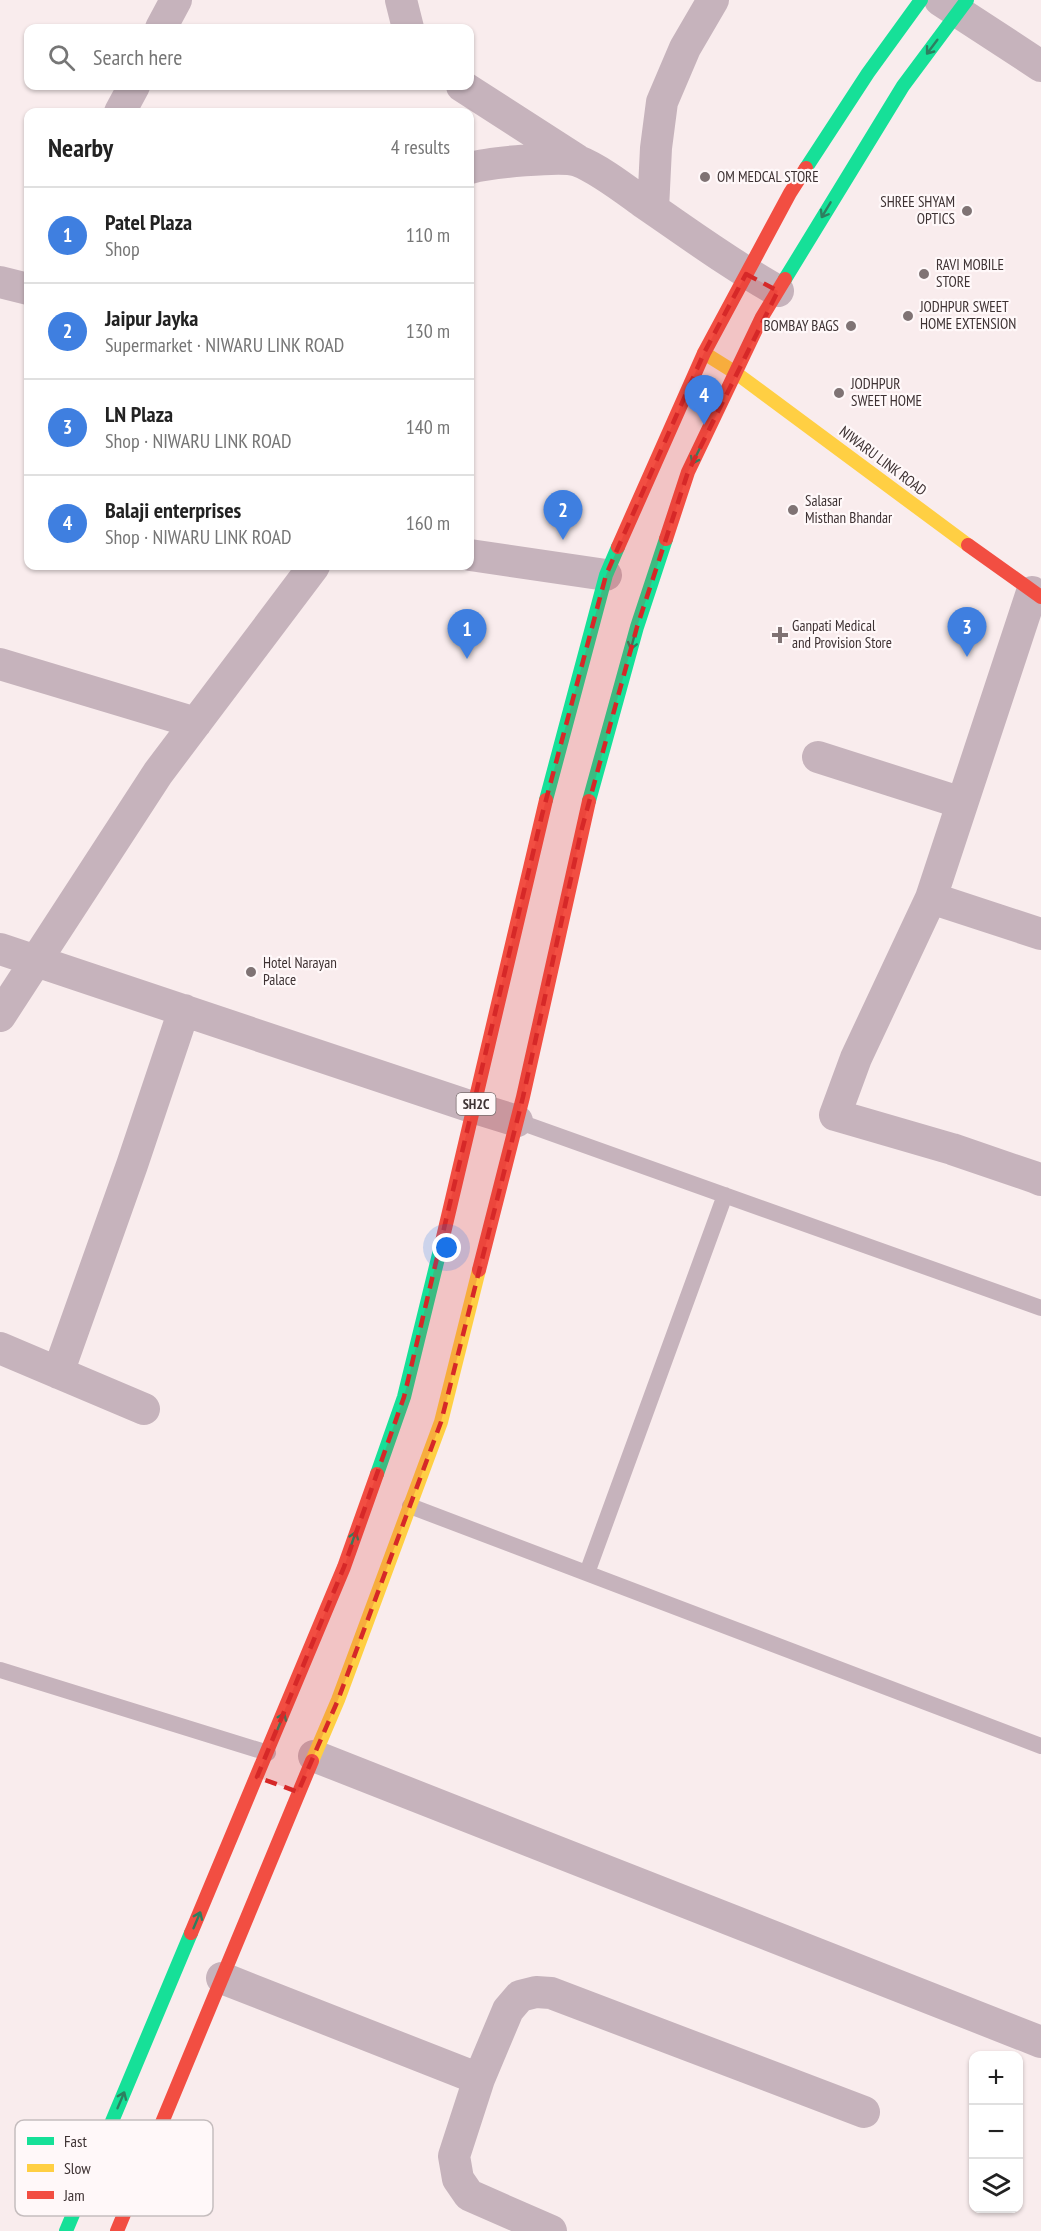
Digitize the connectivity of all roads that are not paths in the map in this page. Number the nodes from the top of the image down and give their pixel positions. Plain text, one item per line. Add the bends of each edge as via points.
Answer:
1 (176, 0) edge
2 (401, 0) edge
3 (713, 0) edge
4 (921, 0) edge
5 (955, 4) edge
6 (163, 24) edge
7 (407, 24) edge
8 (1041, 66) edge
9 (132, 90) edge
10 (468, 90) edge
11 (122, 108) edge
12 (577, 160) junction
13 (474, 167) edge
14 (653, 209) junction
15 (746, 274) junction
16 (0, 282) edge
17 (24, 288) edge
18 (778, 291) junction
19 (705, 353) junction
20 (736, 373) junction
21 (474, 556) edge
22 (311, 570) edge
23 (606, 575) junction
24 (1036, 595) edge
25 (0, 664) edge
26 (196, 723) junction
27 (818, 757) dead end
28 (962, 803) junction
29 (931, 898) junction
30 (1041, 934) edge
31 (0, 949) edge
32 (36, 960) junction
33 (184, 1010) junction
34 (0, 1016) edge
35 (474, 1108) junction
36 (517, 1120) junction
37 (1041, 1180) edge
38 (725, 1195) junction
39 (1041, 1308) edge
40 (0, 1348) edge
41 (58, 1373) junction
42 (144, 1409) dead end
43 (410, 1506) junction
44 (586, 1573) junction
45 (0, 1670) edge
46 (1041, 1746) edge
47 (268, 1753) junction
48 (314, 1756) junction
49 (222, 1978) junction
50 (1041, 2042) edge
51 (479, 2079) junction
52 (864, 2112) dead end
53 (114, 2120) edge
54 (163, 2120) edge
55 (73, 2216) edge
56 (123, 2216) edge
57 (66, 2231) edge
58 (117, 2231) edge
59 (551, 2231) edge

1 - 6 street
2 - 7 street
3 - 14 street via 685,48 662,102
4 - 15 main road, SH2C via 789,193
5 - 8 street
5 -> 18 main road
9 - 11 street
10 - 12 street
12 - 13 street via 546,159
12 - 14 street
14 - 15 street
15 - 18 street
15 - 19 main road, SH2C
16 - 17 street
18 - 20 main road
19 - 20 main road, NIWARU LINK ROAD
19 - 23 main road, SH2C
20 - 24 main road, NIWARU LINK ROAD
20 -> 36 main road via 688,472 637,627 582,828
21 - 23 street
22 - 26 street
23 - 35 main road, SH2C via 542,815
24 - 28 street
25 - 26 street
26 - 32 street via 158,773
27 - 28 street
28 - 29 street
29 - 30 street
29 - 37 street via 856,1058 835,1115
31 - 32 street
32 - 33 street
32 - 34 street
33 - 35 street
33 - 41 street
35 - 36 street
47 -> 35 main road, SH2C via 344,1567 404,1396
36 - 38 lane
36 - 43 main road via 441,1422
38 - 39 lane
38 - 44 lane
40 - 41 street
41 - 42 street
43 - 44 lane
43 - 48 main road
44 - 46 lane
45 - 47 lane
53 -> 47 main road, SH2C via 262,1779
48 - 49 main road via 293,1790
48 - 50 street
49 - 51 street
49 - 54 main road
51 - 52 street via 508,2010 520,1996 536,1992 551,1994
51 - 59 street via 454,2156 458,2179 469,2195
57 -> 55 main road, SH2C
56 - 58 main road

